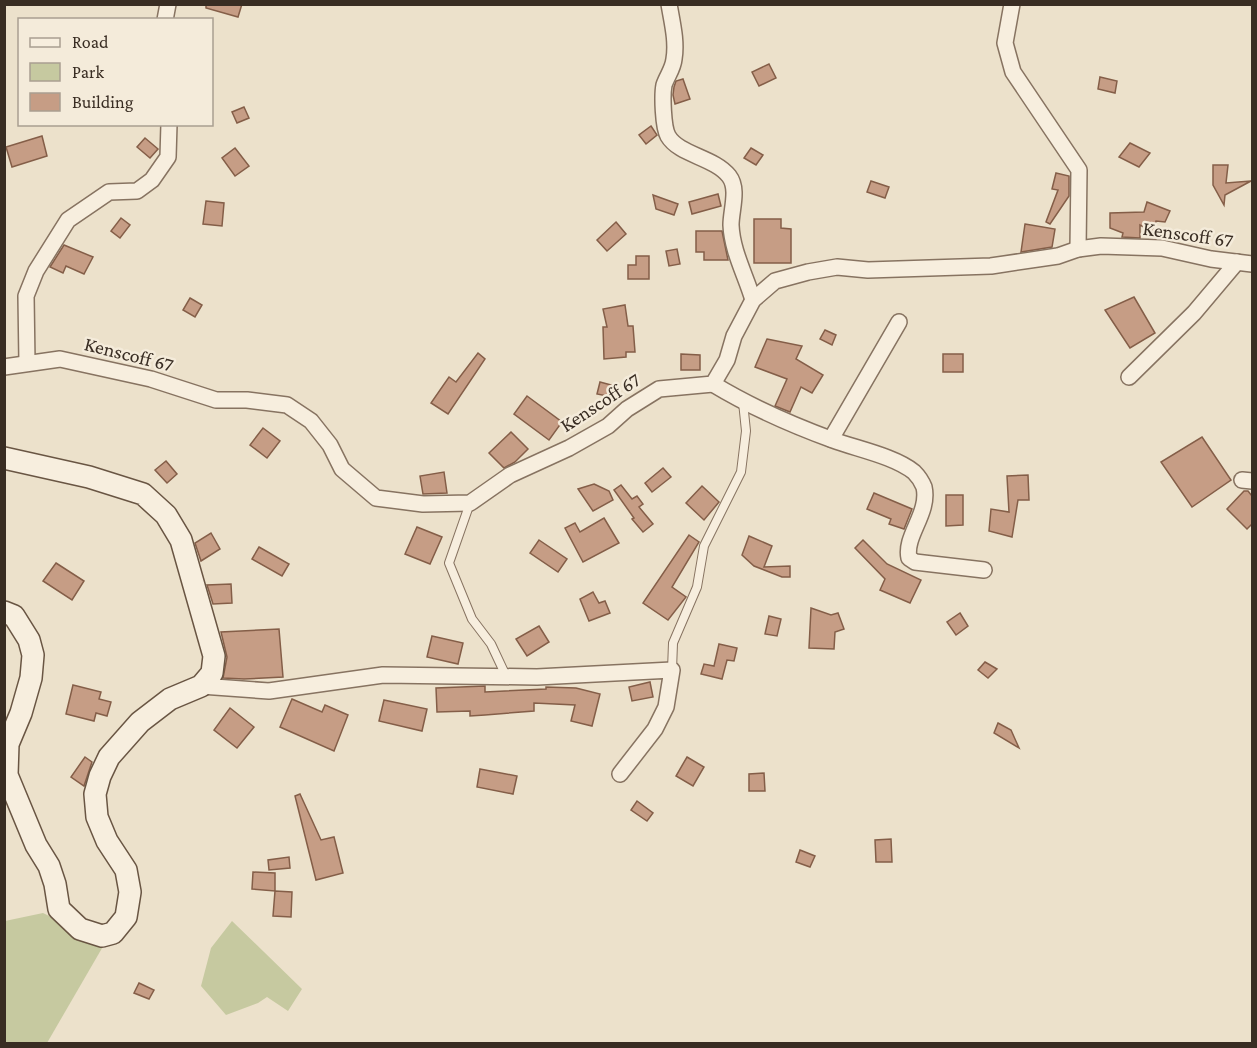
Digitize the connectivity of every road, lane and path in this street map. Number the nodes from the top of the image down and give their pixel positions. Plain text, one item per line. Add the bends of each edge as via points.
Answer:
1 (669, 4) edge
2 (1012, 4) edge
3 (169, 126) edge
4 (1078, 249) junction
5 (1245, 263) edge
6 (753, 300) junction
7 (899, 322) dead end
8 (27, 363) junction
9 (4, 367) edge
10 (1129, 377) dead end
11 (713, 384) junction
12 (743, 402) junction
13 (831, 439) junction
14 (4, 458) edge
15 (470, 502) junction
16 (984, 570) dead end
17 (4, 612) edge
18 (672, 670) junction
19 (507, 678) junction
20 (201, 686) junction
21 (620, 774) dead end

1 - 6 street via 674,60 663,93 665,126 668,136 677,144 722,168 731,179 733,246
2 - 4 street via 1005,43 1013,72 1079,170
3 - 8 street via 168,157 152,180 137,191 109,192 68,220 36,271 26,296
4 - 5 street, Kenscoff 67 via 1162,248
4 - 6 street, Kenscoff 67 via 1058,256 991,266 868,270 837,267 775,281
5 - 10 street
6 - 11 street, Kenscoff 67
7 - 13 street
8 - 9 street, Kenscoff 67
8 - 15 street, Kenscoff 67 via 60,359 151,379 216,400 287,405 311,421 330,445 342,470 376,498 423,504
11 - 12 street
11 - 15 street, Kenscoff 67 via 659,389 608,426 510,475
12 - 13 street
12 - 18 lane via 746,431 741,472 704,546 697,586 673,643
13 - 16 street via 896,462 923,484 922,512 908,550 909,558
14 - 20 main road via 143,494 166,515 181,540 214,656 212,673
15 - 19 lane via 449,563 472,618 491,644
17 - 20 main road via 14,616 33,655 31,678 8,744 7,775 49,866 59,909 80,929 102,936 113,933 126,917 130,892 126,870 97,818 95,794 104,766 140,722 170,699
18 - 19 street
18 - 21 street via 666,707 655,729
19 - 20 street via 383,675 269,691

